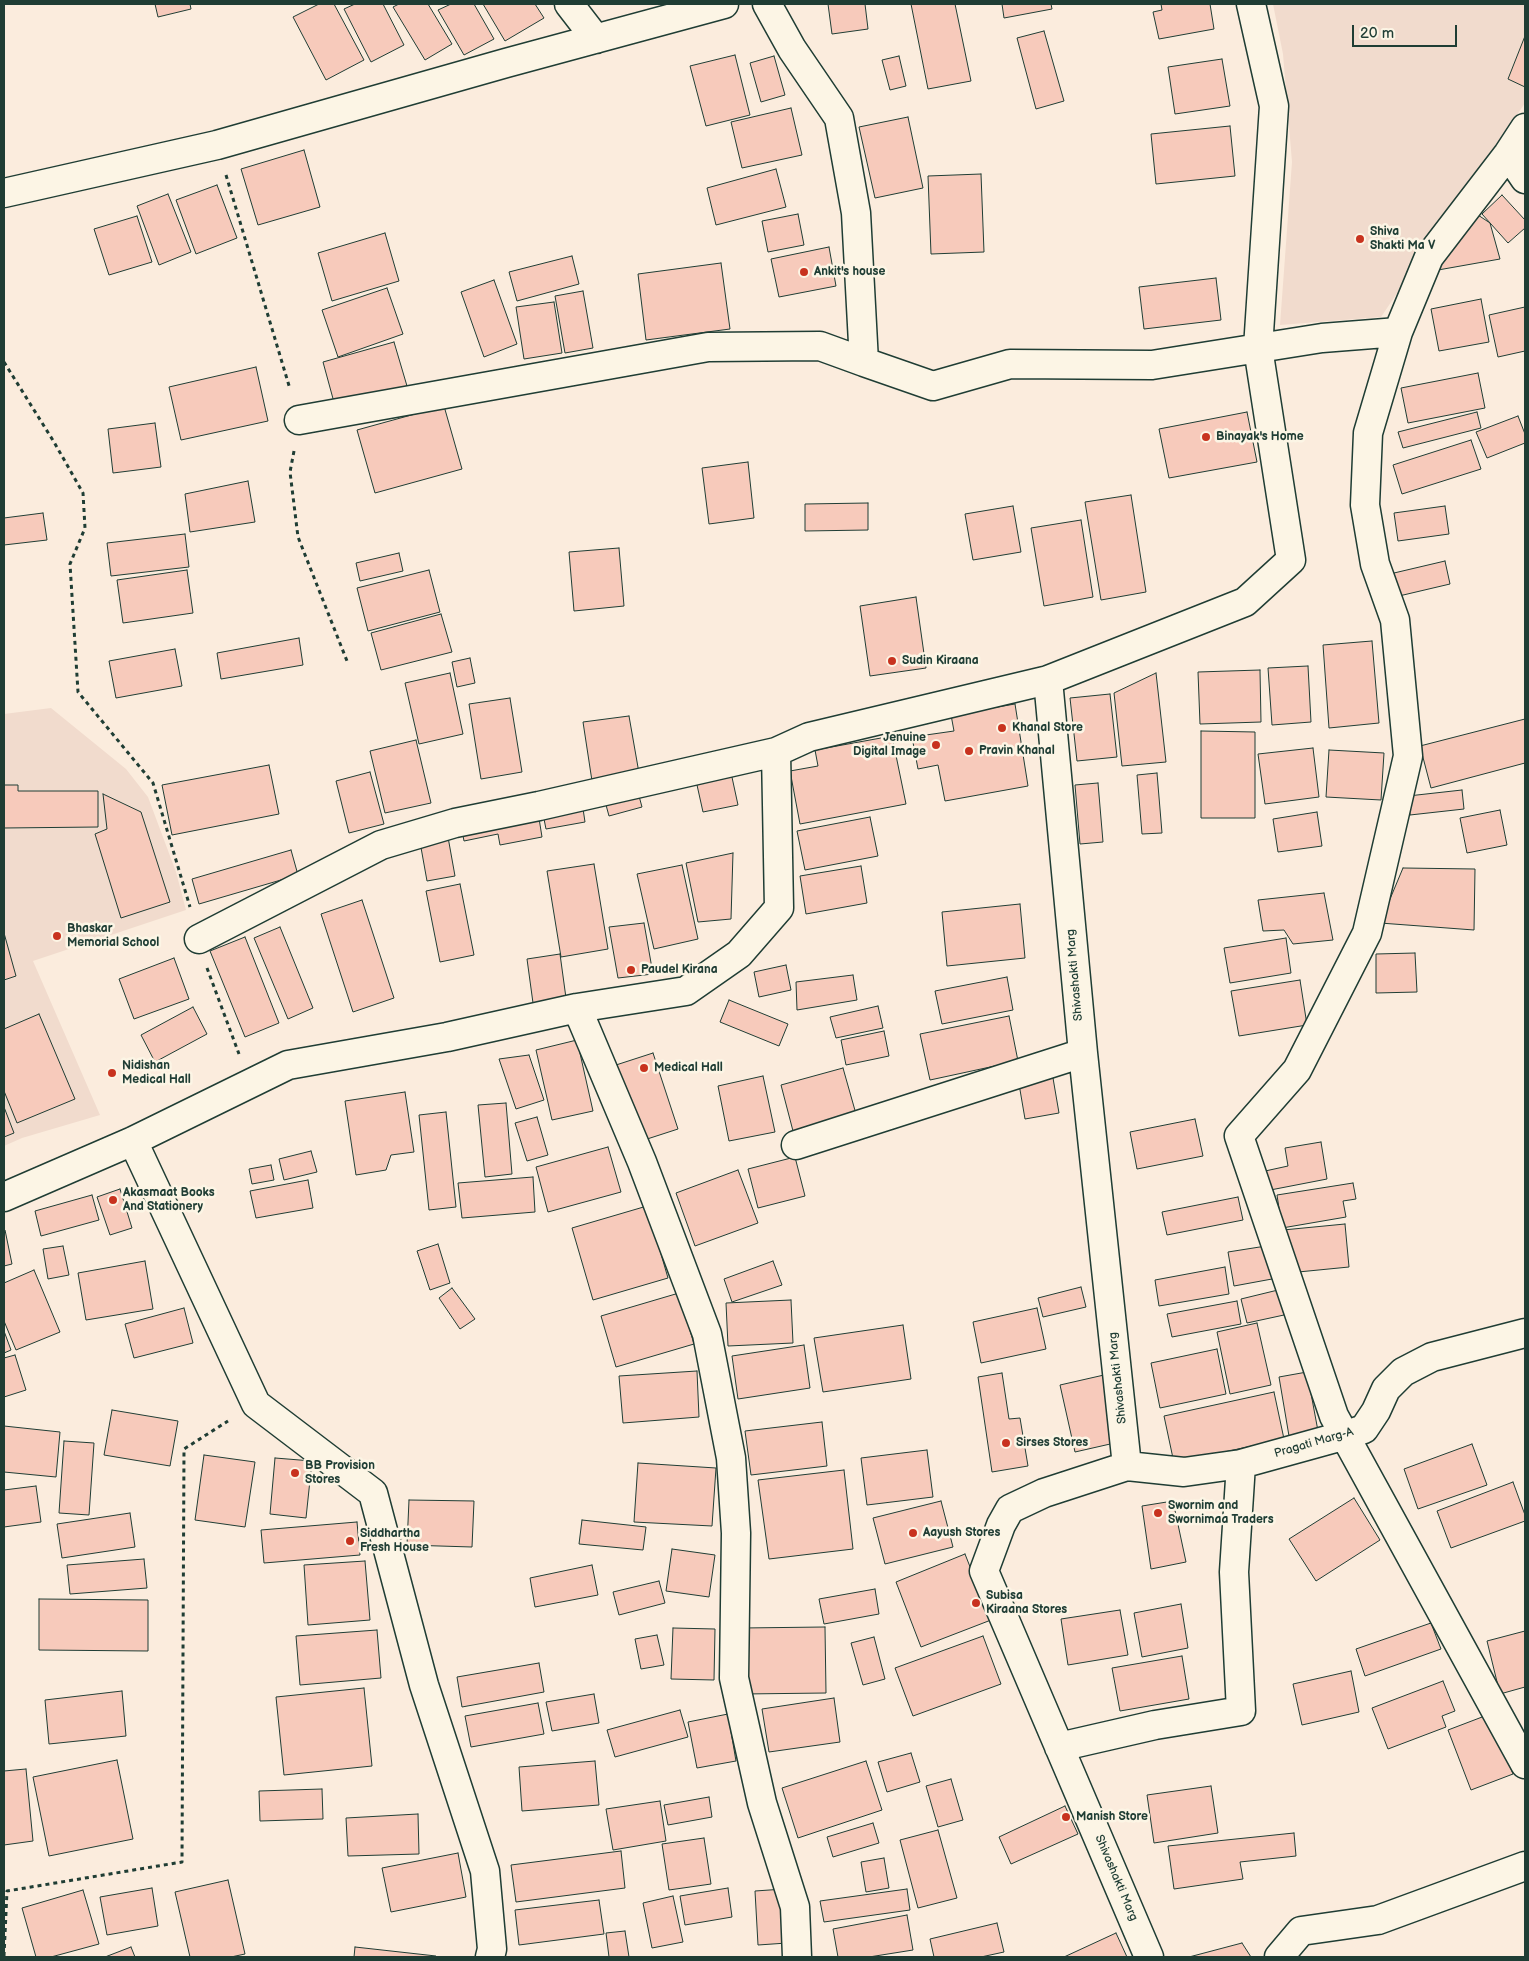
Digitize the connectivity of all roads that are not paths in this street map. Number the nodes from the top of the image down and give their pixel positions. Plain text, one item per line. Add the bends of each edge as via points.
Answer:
1 (569, 4) edge
2 (724, 4) edge
3 (767, 4) edge
4 (1251, 4) edge
5 (596, 39) junction
6 (1525, 128) edge
7 (1508, 154) junction
8 (1525, 178) edge
9 (4, 193) edge
10 (1398, 332) junction
11 (1258, 348) junction
12 (864, 362) junction
13 (299, 420) dead end
14 (1048, 680) junction
15 (776, 752) junction
16 (199, 939) road end
17 (577, 1008) junction
18 (1083, 1053) junction
19 (133, 1141) junction
20 (796, 1145) dead end
21 (4, 1197) edge
22 (1525, 1333) edge
23 (1346, 1435) junction
24 (1242, 1464) junction
25 (1127, 1466) junction
26 (1059, 1747) junction
27 (1525, 1764) edge
28 (1525, 1866) edge
29 (490, 1957) edge
30 (797, 1957) edge
31 (1149, 1957) edge
32 (1279, 1957) edge

1 - 5 street
2 - 5 street
3 - 12 street via 792,49 839,118 856,212
4 - 11 street via 1274,106
5 - 9 street via 218,145
6 - 7 street
7 - 8 street
7 - 10 street via 1429,257
10 - 11 street via 1322,338
10 - 23 street via 1368,433 1365,505 1375,564 1395,620 1408,756 1368,933 1297,1070 1239,1136 1334,1416
11 - 12 street via 1152,365 1010,364 933,386
11 - 14 street via 1291,560 1245,602
12 - 13 street via 820,346 708,346
14 - 15 street via 809,737
14 - 18 street, Shivashakti Marg
15 - 16 street via 455,823 381,845
15 - 17 street via 779,908 739,954 686,991
17 - 19 street via 288,1065
17 - 30 street via 642,1162 707,1334 731,1467 736,1533 734,1678 762,1803 795,1906
18 - 20 street
18 - 25 street, Shivashakti Marg
19 - 21 street
19 - 29 street via 256,1404 372,1493 424,1685 485,1872
22 - 23 street, Pragati Marg-A via 1432,1357 1402,1372 1386,1389 1364,1428
23 - 24 street, Pragati Marg-A
23 - 27 street
24 - 25 street, Pragati Marg-A via 1184,1472
24 - 26 street via 1234,1572 1240,1711 1155,1725
25 - 26 street, Shivashakti Marg via 1044,1493 1010,1508 984,1571
26 - 31 street, Shivashakti Marg
28 - 32 street via 1378,1920 1301,1931

